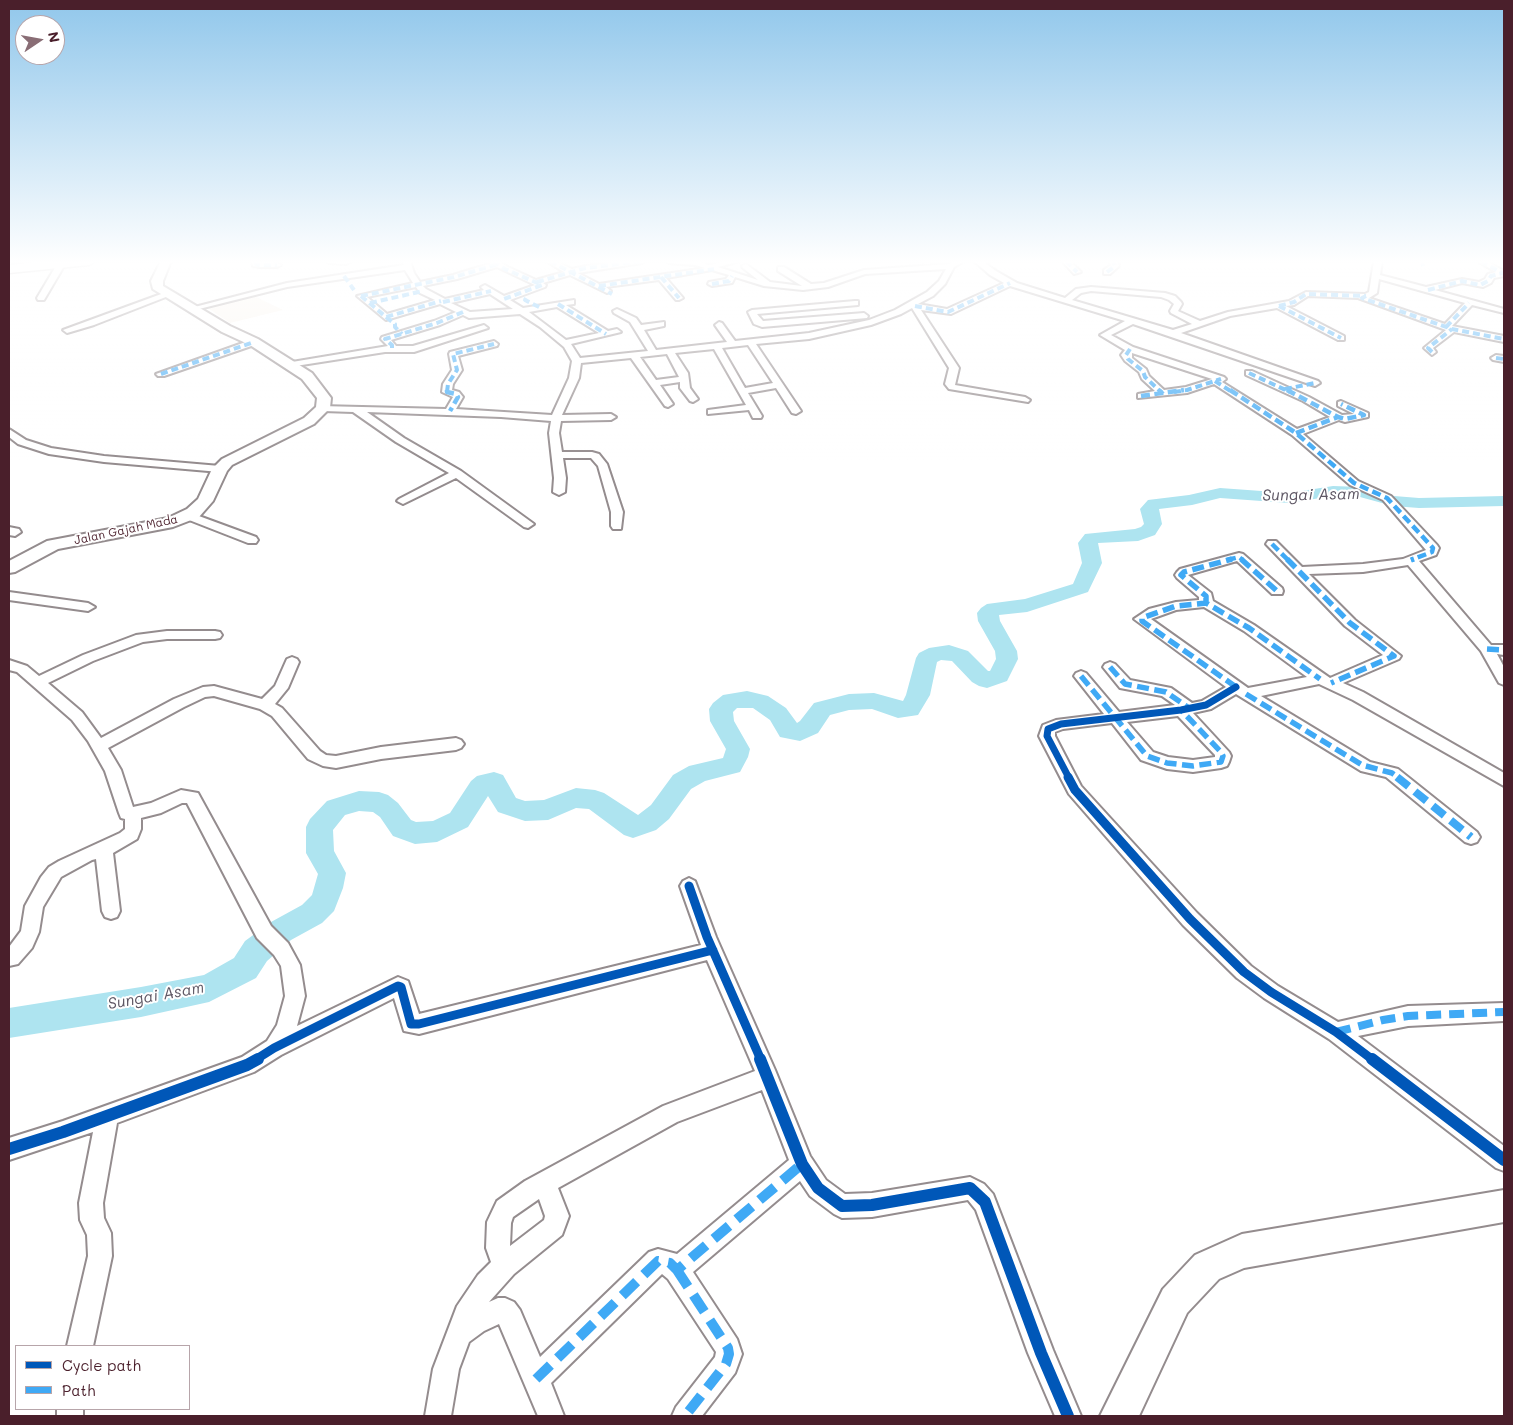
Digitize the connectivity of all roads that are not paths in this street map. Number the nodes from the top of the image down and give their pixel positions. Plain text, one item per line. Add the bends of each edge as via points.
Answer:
1 (75, 328) edge
2 (226, 328) edge
3 (396, 328) edge
4 (423, 328) edge
5 (484, 328) joint
6 (546, 328) edge
7 (596, 328) edge
8 (640, 328) edge
9 (720, 328) edge
10 (838, 328) edge
11 (929, 328) edge
12 (1119, 328) edge
13 (1154, 328) edge
14 (1187, 328) edge
15 (1321, 328) edge
16 (1449, 328) joint
17 (67, 330) dead end
18 (617, 332) dead end
19 (1173, 333) junction
20 (402, 334) junction
21 (606, 334) junction
22 (1341, 338) dead end
23 (1504, 339) edge
24 (254, 342) junction
25 (750, 342) junction
26 (564, 343) junction
27 (494, 344) junction
28 (733, 345) junction
29 (717, 347) junction
30 (392, 348) junction
31 (1130, 349) junction
32 (670, 352) junction
33 (1432, 352) dead end
34 (654, 353) junction
35 (502, 354) dead end
36 (634, 355) junction
37 (576, 361) junction
38 (292, 365) junction
39 (1249, 373) dead end
40 (161, 374) dead end
41 (684, 379) junction
42 (1215, 381) junction
43 (655, 384) junction
44 (777, 385) junction
45 (1285, 390) junction
46 (743, 391) junction
47 (1163, 394) junction
48 (1141, 396) dead end
49 (693, 399) dead end
50 (1025, 400) dead end
51 (668, 404) dead end
52 (1342, 404) dead end
53 (323, 408) junction
54 (355, 409) junction
55 (450, 411) junction
56 (796, 411) dead end
57 (712, 412) dead end
58 (611, 417) dead end
59 (1338, 417) junction
60 (556, 418) junction
61 (9, 432) edge
62 (1296, 433) junction
63 (557, 455) junction
64 (220, 469) junction
65 (456, 473) junction
66 (559, 492) dead end
67 (403, 501) dead end
68 (188, 516) junction
69 (528, 524) dead end
70 (617, 526) dead end
71 (252, 540) dead end
72 (1272, 544) dead end
73 (1411, 560) junction
74 (9, 568) edge
75 (1298, 572) junction
76 (1277, 591) dead end
77 (9, 596) edge
78 (1206, 602) junction
79 (88, 607) dead end
80 (215, 635) dead end
81 (1487, 649) junction
82 (1504, 650) edge
83 (292, 662) dead end
84 (9, 665) edge
85 (1110, 668) dead end
86 (1082, 676) dead end
87 (1504, 680) edge
88 (1325, 681) junction
89 (38, 682) junction
90 (1241, 690) junction
91 (265, 705) junction
92 (1185, 709) junction
93 (1117, 718) junction
94 (456, 744) dead end
95 (98, 746) junction
96 (1504, 780) edge
97 (133, 814) junction
98 (1471, 837) dead end
99 (106, 848) junction
100 (688, 886) dead end
101 (111, 911) dead end
102 (713, 950) junction
103 (11, 958) dead end
104 (1504, 1012) edge
105 (1336, 1032) junction
106 (274, 1048) junction
107 (768, 1078) junction
108 (107, 1116) junction
109 (9, 1149) edge
110 (1504, 1160) edge
111 (802, 1164) junction
112 (545, 1183) junction
113 (1504, 1206) edge
114 (505, 1265) junction
115 (677, 1270) junction
116 (460, 1333) junction
117 (80, 1345) edge
118 (536, 1379) junction
119 (438, 1416) edge
120 (551, 1416) edge
121 (685, 1416) edge
122 (1068, 1416) edge
123 (1119, 1416) edge

1 - 17 street
2 - 24 main road
3 - 20 street
4 - 20 street
5 - 27 street
5 - 30 street via 414,349
6 - 26 street
7 - 21 street
8 - 34 street
9 - 28 street
10 - 25 street via 809,336
11 - 50 street via 954,368 952,387
12 - 31 street via 1104,335
13 - 19 street
14 - 19 street
15 - 22 street
16 - 23 street
16 - 33 street via 1428,348
18 - 21 street
19 - 45 street via 1315,383
20 - 30 street via 385,339
21 - 26 street
24 - 38 main road
24 - 40 street
25 - 28 street
25 - 44 street
26 - 37 street
27 - 35 street
27 - 55 street via 453,354 457,370 446,392 458,397
28 - 29 street
29 - 32 street
29 - 46 street
30 - 38 street
31 - 42 street via 1221,379
31 - 47 street via 1126,355 1128,359
32 - 34 street
32 - 41 street
34 - 36 street
36 - 37 street via 610,354
36 - 43 street
37 - 60 street via 574,378
38 - 53 main road via 317,387 324,398
39 - 45 street
41 - 43 street
41 - 49 street via 685,388
42 - 47 street
42 - 62 street
43 - 51 street
44 - 46 street
44 - 56 street
45 - 59 street
46 - 57 street via 754,411
47 - 48 street
52 - 59 street via 1364,415
53 - 54 street
53 - 64 main road via 309,421 236,457
54 - 55 street
54 - 65 street
55 - 60 street
58 - 60 street
59 - 62 street
60 - 63 street
61 - 64 street via 22,442 49,451
62 - 73 street via 1354,484 1387,498 1433,548 1432,552
63 - 66 street
63 - 70 street via 595,456 603,466 617,512
64 - 68 main road, Jalan Gajah Mada via 205,501
65 - 67 street
65 - 69 street
68 - 71 street
68 - 74 main road, Jalan Gajah Mada via 148,528 53,545
72 - 75 street
73 - 75 street via 1363,568
73 - 81 street
75 - 88 street via 1350,623 1394,656
76 - 78 street via 1239,557 1181,575 1206,596
77 - 79 street
78 - 88 street
78 - 90 street via 1169,608 1141,619
80 - 89 street via 142,638 95,655
81 - 82 street
81 - 87 street
83 - 91 street via 281,688
84 - 89 street via 22,669
85 - 92 street via 1125,684 1166,692
86 - 93 street
88 - 90 street
88 - 96 street via 1358,696
89 - 95 street via 77,716
90 - 92 street via 1206,705
90 - 98 street via 1362,765 1392,773
91 - 94 street via 277,712 322,760 336,762
91 - 95 street via 214,691 203,692
92 - 93 street
92 - 93 street via 1223,756 1221,762 1193,766 1153,759 1142,752
93 - 105 street via 1061,724 1047,732 1075,790 1190,919 1244,972
95 - 97 street via 113,770 127,812
97 - 99 street via 131,834
97 - 106 street via 181,796 192,798 264,932 290,965 295,996 293,1008 286,1030
99 - 101 street
99 - 103 street via 55,872 34,906 25,942
100 - 102 street
102 - 106 street via 419,1024 411,1024 401,987 398,986
102 - 107 street
104 - 105 street via 1408,1016
105 - 110 street
106 - 108 street via 247,1065
107 - 111 street
107 - 112 street via 671,1114
108 - 109 street
108 - 117 street via 91,1203 92,1220 99,1233 100,1256
111 - 115 street
111 - 122 street via 818,1188 842,1206 872,1206 970,1188 976,1192 984,1202
112 - 114 street via 505,1209 499,1222 498,1248
112 - 114 street via 557,1216 554,1227
113 - 123 main road via 1242,1251 1207,1267 1175,1301
114 - 116 street via 476,1299
115 - 118 street via 670,1263 658,1261
115 - 121 street via 729,1354 726,1364
116 - 118 street via 490,1314 505,1311 521,1340
116 - 119 street via 446,1369
118 - 120 street

